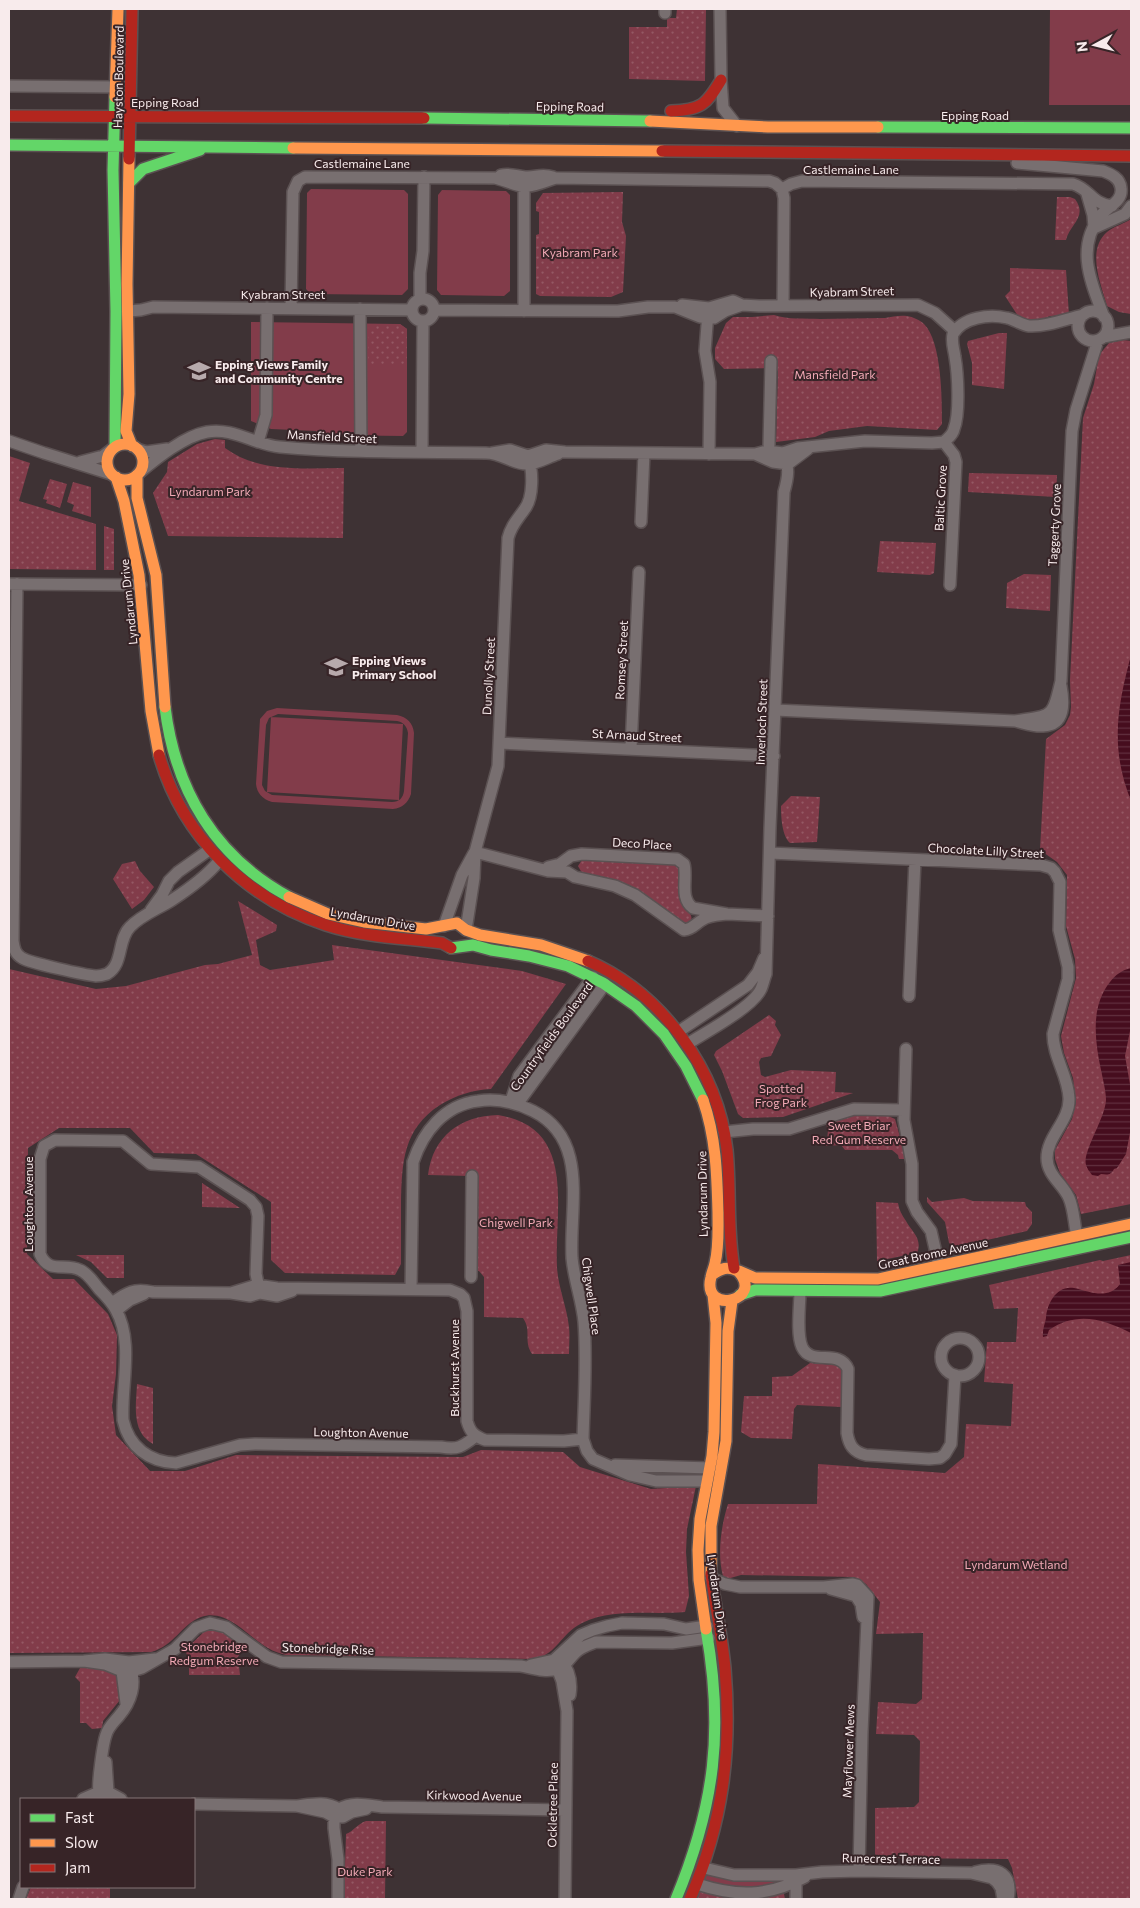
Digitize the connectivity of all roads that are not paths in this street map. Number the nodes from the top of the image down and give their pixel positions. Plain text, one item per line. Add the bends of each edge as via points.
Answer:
1 (118, 9) edge
2 (132, 9) edge
3 (720, 9) edge
4 (721, 80) junction
5 (9, 86) edge
6 (116, 87) junction
7 (131, 87) junction
8 (9, 116) edge
9 (115, 116) junction
10 (131, 116) junction
11 (556, 120) junction
12 (736, 126) junction
13 (1131, 128) edge
14 (9, 145) edge
15 (114, 146) junction
16 (130, 146) junction
17 (215, 146) junction
18 (941, 155) junction
19 (1131, 156) edge
20 (424, 177) junction
21 (524, 182) junction
22 (129, 183) junction
23 (782, 189) junction
24 (1087, 194) junction
25 (1112, 206) junction
26 (1131, 206) edge
27 (1094, 228) junction
28 (1092, 283) junction
29 (424, 300) junction
30 (783, 306) junction
31 (116, 307) junction
32 (129, 307) junction
33 (267, 308) junction
34 (292, 308) junction
35 (360, 309) junction
36 (412, 310) junction
37 (434, 310) junction
38 (524, 311) junction
39 (710, 314) junction
40 (1085, 314) junction
41 (1105, 319) junction
42 (423, 322) junction
43 (1047, 324) junction
44 (954, 331) junction
45 (1131, 332) edge
46 (1082, 336) junction
47 (1100, 339) junction
48 (771, 361) dead end
49 (1088, 372) junction
50 (9, 440) edge
51 (258, 442) junction
52 (944, 442) junction
53 (769, 445) dead end
54 (176, 446) junction
55 (134, 447) junction
56 (114, 448) junction
57 (361, 451) junction
58 (422, 452) junction
59 (644, 454) junction
60 (709, 454) junction
61 (784, 460) junction
62 (528, 462) junction
63 (79, 463) junction
64 (138, 474) junction
65 (114, 476) junction
66 (641, 522) dead end
67 (639, 572) dead end
68 (13, 584) edge
69 (950, 584) dead end
70 (141, 585) junction
71 (775, 710) junction
72 (499, 743) junction
73 (630, 748) junction
74 (12, 754) edge
75 (774, 756) junction
76 (220, 843) junction
77 (209, 850) junction
78 (228, 852) junction
79 (475, 852) junction
80 (770, 853) junction
81 (582, 854) junction
82 (915, 860) junction
83 (219, 862) junction
84 (538, 867) junction
85 (581, 878) junction
86 (692, 907) junction
87 (148, 913) junction
88 (727, 914) junction
89 (768, 916) junction
90 (11, 926) edge
91 (444, 926) junction
92 (466, 930) junction
93 (689, 930) junction
94 (442, 943) junction
95 (463, 946) junction
96 (767, 952) junction
97 (600, 967) junction
98 (613, 974) junction
99 (593, 977) junction
100 (606, 984) junction
101 (909, 996) dead end
102 (678, 1032) junction
103 (668, 1038) junction
104 (682, 1048) junction
105 (906, 1049) dead end
106 (515, 1102) junction
107 (904, 1110) junction
108 (724, 1132) junction
109 (713, 1135) junction
110 (472, 1176) dead end
111 (1131, 1224) edge
112 (1131, 1237) edge
113 (1078, 1242) junction
114 (939, 1266) junction
115 (736, 1269) junction
116 (712, 1274) junction
117 (472, 1277) dead end
118 (941, 1278) junction
119 (800, 1279) junction
120 (261, 1288) junction
121 (411, 1289) junction
122 (800, 1291) junction
123 (713, 1294) junction
124 (736, 1298) junction
125 (114, 1307) junction
126 (955, 1375) dead end
127 (473, 1433) junction
128 (583, 1439) junction
129 (608, 1465) junction
130 (717, 1472) junction
131 (708, 1481) junction
132 (705, 1530) junction
133 (711, 1578) junction
134 (740, 1587) junction
135 (715, 1602) junction
136 (720, 1630) junction
137 (708, 1632) junction
138 (9, 1662) edge
139 (559, 1663) junction
140 (128, 1669) junction
141 (104, 1795) edge
142 (88, 1798) edge
143 (117, 1798) edge
144 (195, 1804) edge
145 (565, 1810) junction
146 (339, 1814) junction
147 (691, 1864) junction
148 (704, 1868) junction
149 (859, 1871) junction
150 (971, 1873) junction
151 (796, 1878) junction
152 (685, 1880) junction
153 (697, 1884) junction
154 (338, 1898) edge
155 (564, 1899) edge
156 (676, 1899) edge
157 (690, 1899) edge
158 (796, 1899) edge
159 (1004, 1899) edge
160 (1008, 1899) edge

1 - 6 street, Hayston Boulevard
2 - 7 street, Hayston Boulevard
3 - 4 street
4 - 11 street via 704,106 694,111 594,112
4 - 12 street via 723,108
5 - 6 street, Epping Road
6 - 7 street
6 - 9 street, Hayston Boulevard
7 - 10 street, Hayston Boulevard
8 - 9 street, Epping Road
9 - 10 street, Epping Road
9 - 15 street, Hayston Boulevard
10 - 11 street, Epping Road
10 - 16 street, Hayston Boulevard
11 - 12 street, Epping Road via 666,121
12 - 13 street, Epping Road
14 - 15 street
15 - 16 street
15 - 31 street
16 - 17 street
16 - 22 street, Hayston Boulevard
17 - 18 street
17 - 22 street via 143,169
18 - 19 street
18 - 25 street via 1103,171 1118,180 1122,188
20 - 21 street, Castlemaine Lane via 495,178
20 - 29 street via 420,273
20 - 34 street, Castlemaine Lane via 311,176 298,180 293,192
21 - 23 street, Castlemaine Lane via 532,186 556,178 769,181
21 - 38 street
22 - 32 street
23 - 24 street, Castlemaine Lane via 802,181 1058,184 1078,186
23 - 30 street
24 - 25 street, Castlemaine Lane via 1102,205
24 - 27 street
25 - 27 street via 1101,214
26 - 27 street via 1125,214
27 - 28 street via 1086,256
28 - 40 street
28 - 41 street
29 - 36 street via 414,303
29 - 37 street via 432,304
30 - 39 street, Kyabram Street via 742,305
30 - 44 street, Kyabram Street via 918,305 935,313
31 - 32 street
31 - 56 street
32 - 33 street, Kyabram Street via 141,304 153,307
32 - 55 street via 126,431
33 - 34 street, Kyabram Street
33 - 51 street via 266,415
34 - 35 street, Kyabram Street
35 - 36 street, Kyabram Street
35 - 57 street
36 - 42 street via 416,319
37 - 38 street
37 - 42 street via 430,319
38 - 39 street via 676,307
39 - 60 street via 706,344 710,382
40 - 41 street via 1096,312
40 - 43 street
40 - 46 street via 1078,322
41 - 45 street
41 - 47 street via 1107,330
42 - 58 street
43 - 44 street via 1029,326 1005,318 986,317 970,320
43 - 46 street via 1059,324
44 - 52 street via 956,424
45 - 47 street
46 - 47 street via 1090,341
46 - 49 street, Taggerty Grove
47 - 49 street, Taggerty Grove
48 - 53 street
49 - 71 street, Taggerty Grove via 1072,430 1061,681 1064,709 1056,721 1043,726 1015,721
50 - 63 street
51 - 54 street, Mansfield Street via 230,432 214,431 198,434
51 - 57 street, Mansfield Street via 280,447
52 - 61 street via 865,441 798,448
52 - 69 street, Baltic Grove via 956,462
54 - 55 street, Mansfield Street via 157,452
54 - 64 street, Mansfield Street
55 - 56 street via 123,444
55 - 64 street via 142,460
56 - 63 street via 103,456
56 - 65 street via 107,461
57 - 58 street, Mansfield Street
58 - 62 street, Mansfield Street via 492,453 510,450
59 - 60 street, Mansfield Street
59 - 62 street, Mansfield Street via 546,450
59 - 66 street
60 - 61 street, Mansfield Street via 755,454
61 - 71 street, Inverloch Street
62 - 72 street, Dunolly Street via 528,504 510,528 508,538
63 - 65 street
64 - 65 street via 127,480
64 - 76 street, Lyndarum Drive via 137,496 157,583 164,682 174,756 196,807
65 - 70 street, Lyndarum Drive via 124,498
67 - 73 street, Romsey Street
68 - 70 street
68 - 74 street
70 - 77 street, Lyndarum Drive via 154,732 160,760 182,813
71 - 75 street, Inverloch Street
72 - 73 street, St Arnaud Street
72 - 79 street, Dunolly Street via 496,774
73 - 75 street, St Arnaud Street
74 - 90 street
75 - 80 street, Inverloch Street
76 - 77 street
76 - 78 street, Lyndarum Drive
77 - 83 street, Lyndarum Drive
77 - 87 street via 169,881
78 - 83 street
78 - 91 street, Lyndarum Drive via 268,886 330,914 426,929
79 - 84 street, Deco Place
79 - 91 street, Dunolly Street via 462,875
79 - 92 street, Dunolly Street
80 - 82 street, Chocolate Lilly Street
80 - 89 street, Inverloch Street
81 - 84 street, Deco Place via 556,865
81 - 85 street via 574,865
81 - 86 street, Deco Place via 680,860 685,868 686,896
82 - 101 street
82 - 113 street, Chocolate Lilly Street via 1041,865 1051,868 1058,876 1059,930 1068,974 1053,1044 1069,1098 1064,1121 1048,1148 1047,1158 1048,1168 1069,1199
83 - 87 street via 172,900
83 - 94 street, Lyndarum Drive via 261,895 306,918 351,931
84 - 85 street, Deco Place
85 - 93 street, Deco Place via 626,890 680,929
86 - 88 street
86 - 93 street, Deco Place via 694,919
87 - 90 street via 128,929 115,967 101,976 20,957 14,949
88 - 89 street
88 - 93 street via 708,917
89 - 96 street, Inverloch Street
91 - 92 street, Lyndarum Drive via 457,923
91 - 94 street via 440,933
92 - 95 street
92 - 97 street, Lyndarum Drive via 493,938 537,944
94 - 95 street, Lyndarum Drive via 449,949
95 - 99 street, Lyndarum Drive via 474,945 536,957 570,966
96 - 102 street, Inverloch Street via 748,985
96 - 104 street, Inverloch Street via 766,974 755,998
97 - 98 street, Lyndarum Drive
97 - 99 street
98 - 100 street
98 - 102 street, Lyndarum Drive via 644,997
99 - 100 street, Lyndarum Drive
99 - 106 street, Countryfields Boulevard via 519,1076
100 - 103 street, Lyndarum Drive via 650,1018
100 - 106 street, Countryfields Boulevard
102 - 103 street
102 - 104 street, Lyndarum Drive
103 - 104 street, Lyndarum Drive
104 - 108 street, Lyndarum Drive via 698,1060 713,1092
104 - 109 street, Lyndarum Drive
105 - 107 street
106 - 121 street, Chigwell Place via 477,1101 457,1107 437,1120 418,1147 412,1176
106 - 128 street, Chigwell Place via 552,1124 571,1159 572,1256 584,1325
107 - 108 street via 854,1109 789,1129
107 - 114 street via 912,1164 912,1201 931,1231
108 - 109 street
108 - 115 street, Lyndarum Drive via 729,1246
109 - 116 street, Lyndarum Drive via 717,1183 716,1261
110 - 117 street
111 - 113 street, Great Brome Avenue
112 - 113 street, Great Brome Avenue
113 - 114 street, Great Brome Avenue
113 - 118 street, Great Brome Avenue
114 - 118 street
114 - 119 street, Great Brome Avenue via 878,1280
115 - 116 street via 722,1267
115 - 119 street, Great Brome Avenue via 755,1278
115 - 124 street via 744,1280
116 - 123 street via 710,1285
118 - 122 street, Great Brome Avenue via 880,1291
119 - 122 street
120 - 121 street, Buckhurst Avenue via 277,1296 298,1288
120 - 125 street, Buckhurst Avenue via 242,1296 141,1289 126,1293
120 - 125 street, Loughton Avenue via 256,1274 258,1216 256,1206 250,1200 203,1169 151,1164 131,1146 118,1140 51,1141 44,1146 40,1159 40,1254 50,1266 80,1269
121 - 127 street, Buckhurst Avenue via 450,1290 460,1294 466,1302 467,1421
122 - 124 street, Great Brome Avenue via 755,1290
122 - 126 street via 800,1337 804,1350 812,1356 837,1358 848,1370 848,1433 857,1452 940,1458 951,1444
123 - 124 street via 721,1301
123 - 130 street, Lyndarum Drive
124 - 130 street, Lyndarum Drive via 727,1324 726,1439
125 - 127 street, Loughton Avenue via 121,1321 125,1346 122,1407 126,1431 138,1449 156,1460 182,1462 240,1445 255,1444 441,1447
127 - 128 street via 485,1440
128 - 129 street via 590,1455
129 - 130 street
129 - 131 street via 644,1480
130 - 131 street, Lyndarum Drive
130 - 132 street, Lyndarum Drive
131 - 132 street, Lyndarum Drive
132 - 133 street, Lyndarum Drive
132 - 137 street, Lyndarum Drive via 698,1552
133 - 134 street, Mayflower Mews
133 - 135 street, Lyndarum Drive
134 - 135 street
134 - 149 street, Mayflower Mews via 853,1584 865,1592 869,1602
135 - 136 street, Lyndarum Drive
136 - 137 street
136 - 148 street, Lyndarum Drive via 728,1709 727,1745 718,1814
137 - 139 street via 672,1643 596,1642
137 - 139 street via 664,1624 607,1626 581,1635
137 - 147 street, Lyndarum Drive via 714,1683 714,1761 707,1812
138 - 140 street, Stonebridge Rise via 105,1659
139 - 140 street, Stonebridge Rise via 521,1666 281,1662 267,1657 226,1627 210,1623 196,1628 175,1649
139 - 145 street, Ockletree Place via 570,1678 571,1691 567,1711
140 - 141 street via 133,1682 131,1696 106,1735
141 - 142 street
141 - 143 street
144 - 146 street via 297,1806
145 - 146 street, Kirkwood Avenue via 348,1804
145 - 155 street, Ockletree Place
146 - 154 street
147 - 148 street
147 - 152 street, Lyndarum Drive
148 - 151 street, Runecrest Terrace via 734,1875
148 - 153 street, Lyndarum Drive
149 - 150 street, Runecrest Terrace
149 - 151 street, Runecrest Terrace
150 - 159 street, Runecrest Terrace via 992,1878 1002,1888
150 - 160 street, Runecrest Terrace via 993,1869 1001,1873 1010,1886
151 - 153 street, Runecrest Terrace via 784,1887 747,1894
151 - 158 street
152 - 153 street
152 - 156 street, Lyndarum Drive
153 - 157 street, Lyndarum Drive

